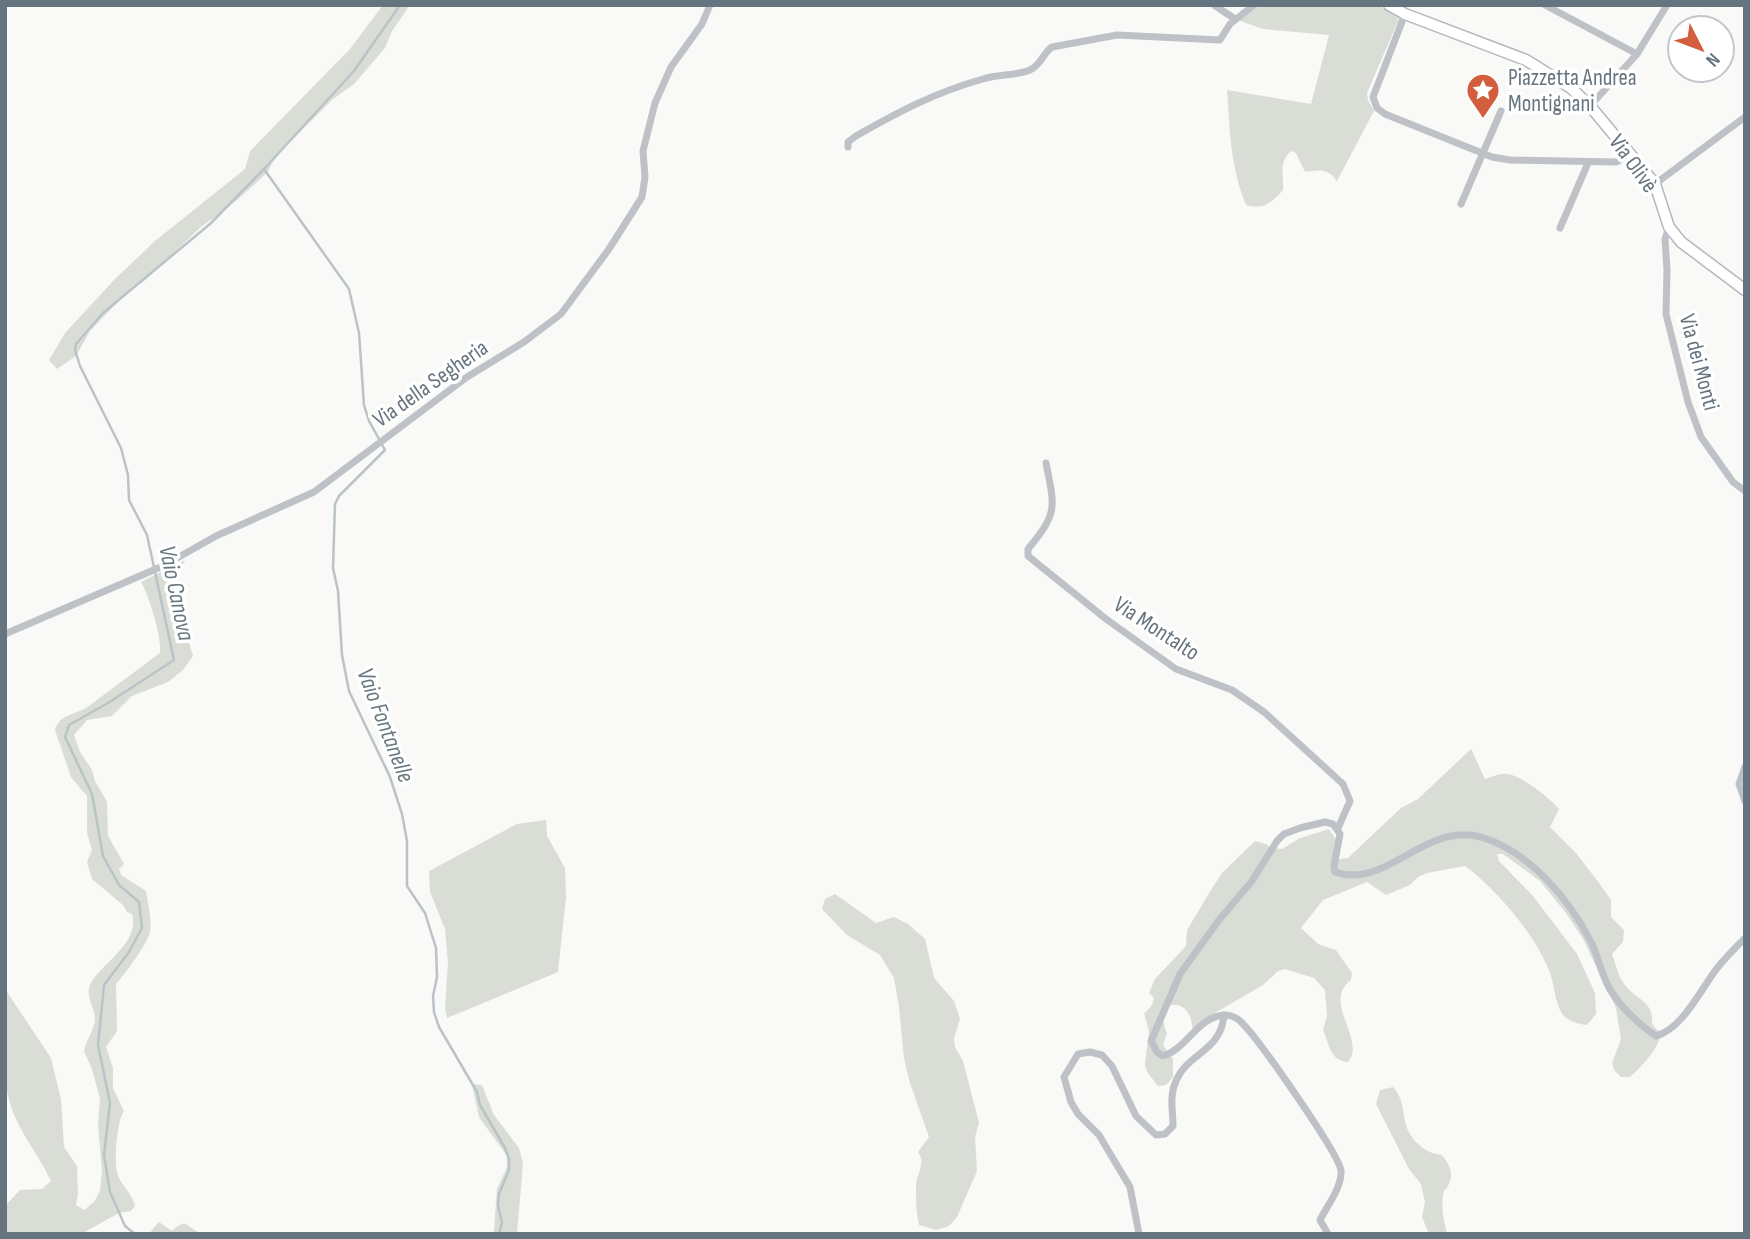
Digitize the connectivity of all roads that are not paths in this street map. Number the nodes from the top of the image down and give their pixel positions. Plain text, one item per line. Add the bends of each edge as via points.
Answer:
1 (710, 5) edge
2 (1214, 5) edge
3 (1254, 5) edge
4 (1389, 5) edge
5 (1545, 5) edge
6 (1667, 5) edge
7 (1405, 14) junction
8 (1235, 19) junction
9 (1637, 54) junction
10 (1590, 106) junction
11 (1500, 111) dead end
12 (1745, 117) edge
13 (848, 147) dead end
14 (1481, 154) junction
15 (1630, 155) junction
16 (1588, 163) junction
17 (1655, 184) junction
18 (1461, 204) dead end
19 (1669, 227) junction
20 (1560, 228) dead end
21 (1745, 290) edge
22 (1046, 463) dead end
23 (1745, 491) edge
24 (5, 634) edge
25 (1745, 767) edge
26 (1745, 800) edge
27 (1338, 828) junction
28 (1745, 938) edge
29 (1224, 1015) junction
30 (1139, 1234) edge
31 (1328, 1234) edge

1 - 24 street, Via della Segheria via 671,67 655,103 643,152 642,197 561,314 467,377 314,492 216,536 163,566
2 - 8 street
3 - 8 street
4 - 7 street, Via Olivè
5 - 9 street
6 - 9 street
7 - 10 street, Via Olivè via 1526,60 1571,88
7 - 14 street via 1373,97 1377,108
8 - 13 street via 1220,40 1117,35 1052,47 1029,71 986,78 923,99 856,136
9 - 10 street
10 - 15 street, Via Olivè
11 - 14 street
12 - 17 street
14 - 16 street via 1510,160
14 - 18 street
15 - 16 street via 1616,162
15 - 17 street, Via Olivè
16 - 20 street
17 - 19 street, Via Olivè
19 - 21 street, Via Olivè via 1681,242
19 - 23 street, Via dei Monti via 1665,239 1666,314 1688,402 1701,437 1733,482
22 - 27 street, Via Montalto via 1052,516 1028,549 1028,556 1176,669 1232,690 1292,735 1343,784 1350,801
25 - 26 street via 1739,784
27 - 28 street, Via Montalto via 1334,866 1335,872 1346,876 1384,868 1415,849 1459,835 1480,837 1516,855 1538,872 1577,918 1611,991 1657,1036 1688,1012
27 - 29 street via 1325,822 1284,834 1277,841 1180,974 1151,1041 1163,1056 1172,1053 1201,1026
29 - 30 street via 1216,1040 1176,1079 1171,1097 1173,1126 1165,1134 1156,1135 1136,1116 1102,1055 1078,1054 1064,1077 1078,1114 1099,1135 1130,1187
29 - 31 street via 1243,1024 1341,1167 1341,1177 1320,1220

